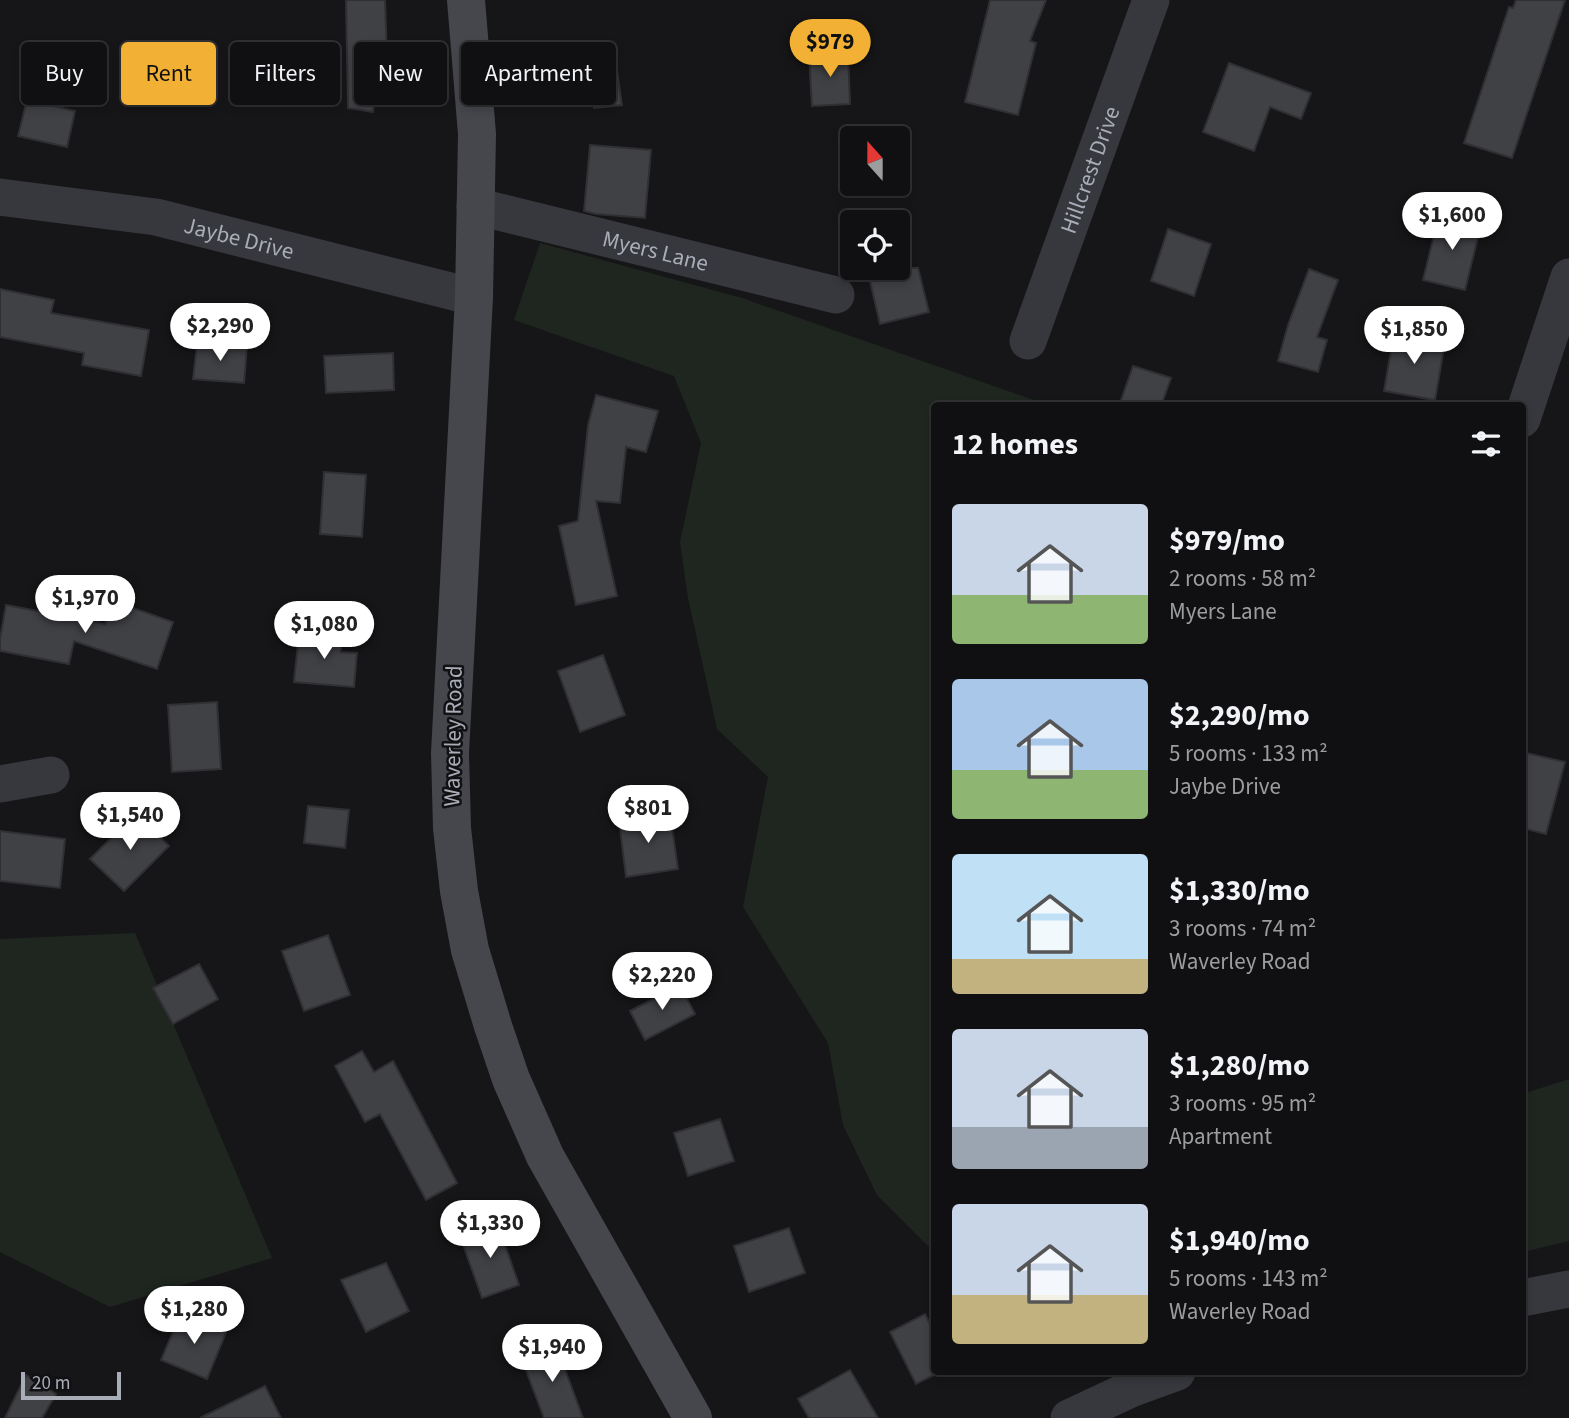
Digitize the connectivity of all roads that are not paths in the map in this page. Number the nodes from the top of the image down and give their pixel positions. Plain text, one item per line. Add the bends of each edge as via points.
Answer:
1 (466, 0) edge
2 (1151, 0) edge
3 (0, 197) edge
4 (475, 206) junction
5 (1569, 277) edge
6 (836, 295) dead end
7 (474, 297) junction
8 (1028, 341) dead end
9 (1526, 407) edge
10 (51, 775) dead end
11 (0, 784) edge
12 (1569, 1289) edge
13 (1526, 1297) edge
14 (1169, 1375) edge
15 (693, 1418) edge
16 (1069, 1418) edge

1 - 4 main road, Waverley Road via 477,134
2 - 8 street, Hillcrest Drive
3 - 7 street, Jaybe Drive via 156,217
4 - 6 street, Myers Lane
4 - 7 main road, Waverley Road
5 - 9 street
7 - 15 main road, Waverley Road via 450,753 452,828 470,950 511,1079 545,1156
10 - 11 street
12 - 13 street
14 - 16 street

